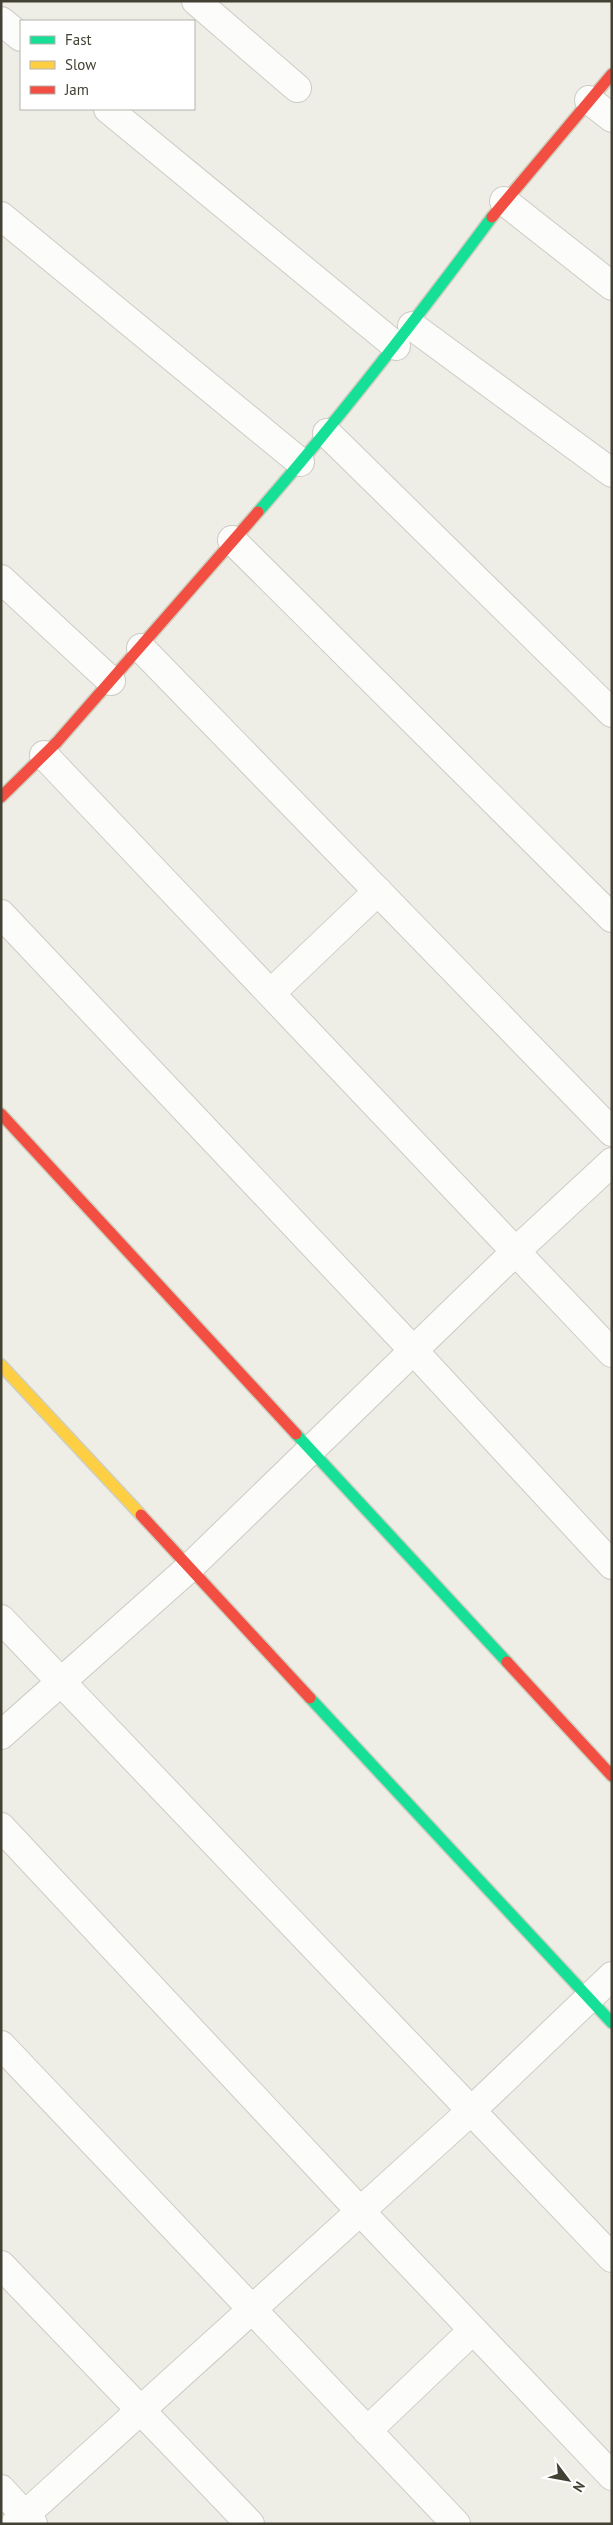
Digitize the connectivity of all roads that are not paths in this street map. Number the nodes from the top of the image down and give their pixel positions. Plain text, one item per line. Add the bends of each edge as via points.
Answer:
1 (196, 1) edge
2 (1, 21) edge
3 (20, 37) edge
4 (612, 74) edge
5 (297, 88) dead end
6 (589, 100) junction
7 (109, 110) edge
8 (612, 118) edge
9 (504, 200) junction
10 (1, 216) edge
11 (612, 286) edge
12 (404, 336) junction
13 (327, 433) junction
14 (300, 462) junction
15 (612, 473) edge
16 (232, 540) junction
17 (1, 579) edge
18 (141, 648) junction
19 (111, 681) junction
20 (612, 714) edge
21 (44, 755) junction
22 (1, 797) edge
23 (378, 891) junction
24 (1, 914) edge
25 (612, 918) edge
26 (271, 993) junction
27 (1, 1114) edge
28 (612, 1132) edge
29 (612, 1162) edge
30 (516, 1251) junction
31 (413, 1350) junction
32 (612, 1353) edge
33 (1, 1365) edge
34 (311, 1448) junction
35 (612, 1565) edge
36 (189, 1568) junction
37 (1, 1618) edge
38 (61, 1681) junction
39 (1, 1735) edge
40 (612, 1776) edge
41 (1, 1827) edge
42 (612, 1976) edge
43 (588, 1998) junction
44 (612, 2023) edge
45 (1, 2045) edge
46 (472, 2110) junction
47 (360, 2211) junction
48 (612, 2258) edge
49 (1, 2265) edge
50 (251, 2309) junction
51 (473, 2330) junction
52 (140, 2410) junction
53 (367, 2431) junction
54 (612, 2476) edge
55 (1, 2489) edge
56 (24, 2521) edge
57 (250, 2524) edge
58 (456, 2524) edge

1 - 5 street
2 - 3 street
4 - 6 street
6 - 8 street
6 - 9 street
7 - 12 street
9 - 11 street
9 - 12 street
10 - 14 street
12 - 13 street
12 - 15 street
13 - 14 street
13 - 20 street
14 - 16 street
16 - 18 street
16 - 25 street
17 - 19 street
18 - 19 street
18 - 23 street
19 - 21 street
21 - 22 street
21 - 26 street
23 - 26 street
23 - 28 street
24 - 31 street
26 - 30 street
27 - 34 street
29 - 30 street
30 - 31 street
30 - 32 street
31 - 34 street
31 - 35 street
33 - 36 street
34 - 36 street
34 - 40 street
36 - 38 street
36 - 43 street
37 - 38 street
38 - 39 street
38 - 46 street
41 - 47 street
42 - 43 street
43 - 44 street
43 - 46 street
45 - 50 street
46 - 47 street
46 - 48 street
47 - 50 street
47 - 51 street
49 - 52 street
50 - 52 street
50 - 53 street
51 - 53 street
51 - 54 street
52 - 56 street
52 - 57 street
53 - 58 street
55 - 56 street

